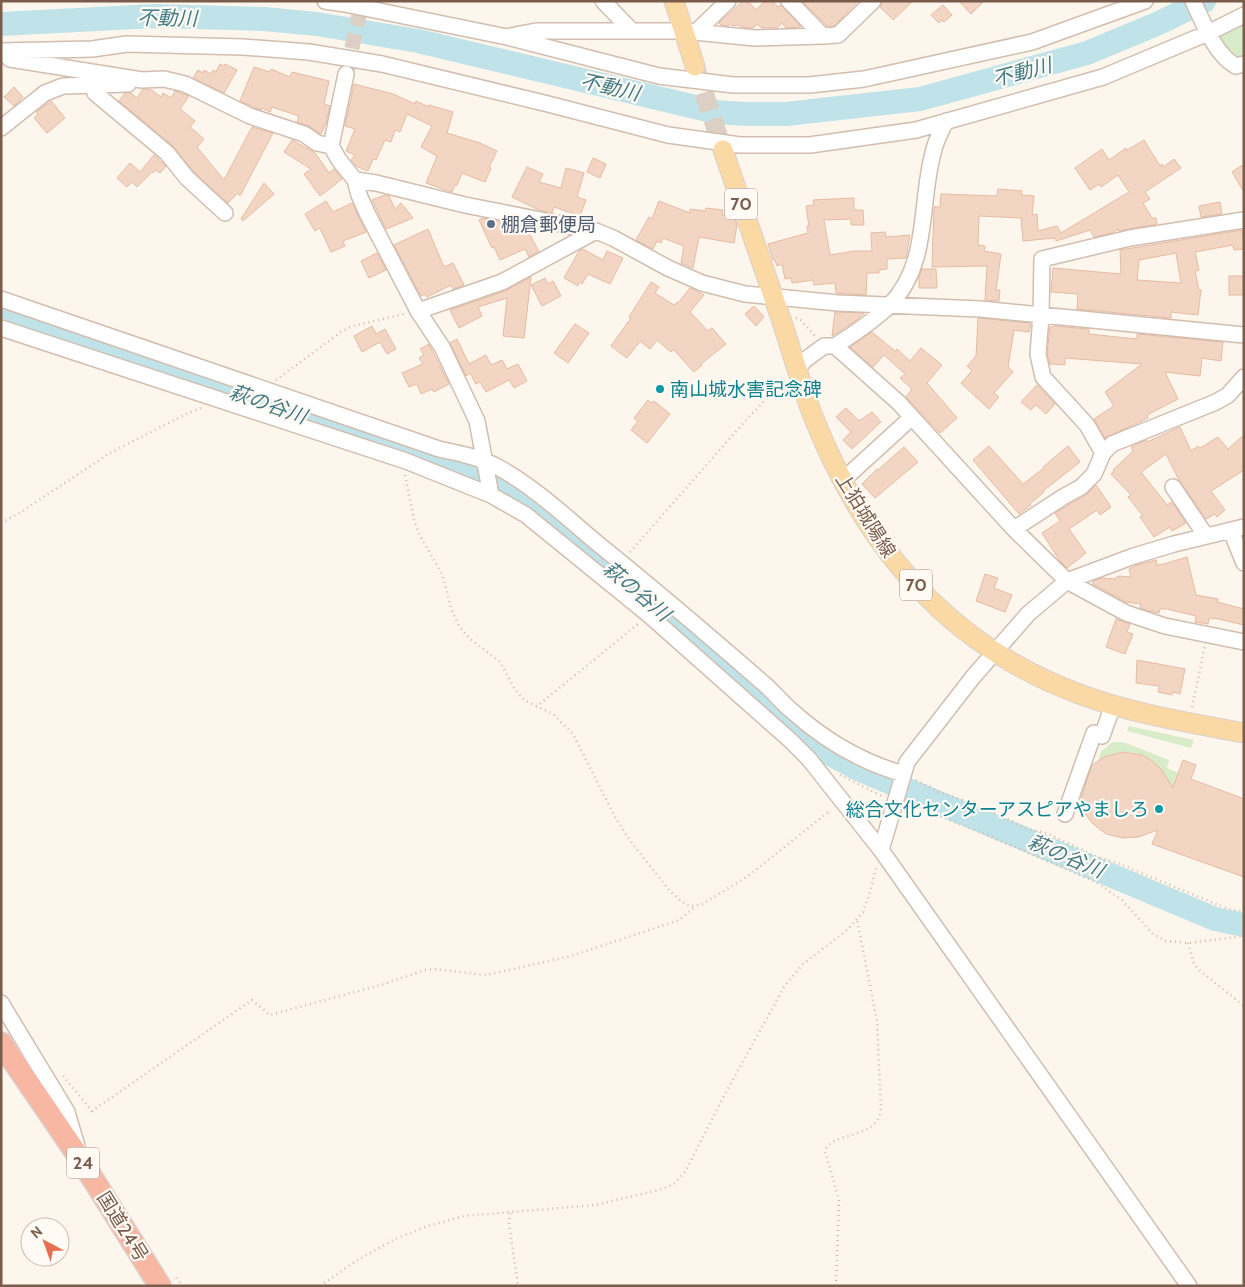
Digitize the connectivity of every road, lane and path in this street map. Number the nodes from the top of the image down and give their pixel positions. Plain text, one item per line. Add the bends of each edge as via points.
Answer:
1 (325, 1) edge
2 (603, 1) edge
3 (674, 1) edge
4 (728, 1) edge
5 (789, 1) edge
6 (874, 1) edge
7 (1145, 1) edge
8 (1193, 1) edge
9 (1244, 15) edge
10 (1206, 30) junction
11 (632, 31) junction
12 (690, 32) junction
13 (824, 36) junction
14 (506, 37) junction
15 (1, 51) edge
16 (1244, 64) edge
17 (695, 66) tunnel mouth
18 (346, 74) tunnel mouth
19 (142, 80) junction
20 (94, 86) junction
21 (946, 121) junction
22 (1, 128) edge
23 (331, 146) junction
24 (723, 150) tunnel mouth
25 (355, 180) junction
26 (225, 213) dead end
27 (1244, 220) edge
28 (596, 231) junction
29 (773, 296) junction
30 (1, 300) edge
31 (890, 305) junction
32 (418, 311) junction
33 (1041, 316) junction
34 (1, 328) edge
35 (1244, 335) edge
36 (835, 346) junction
37 (797, 368) junction
38 (1244, 377) edge
39 (257, 387) junction
40 (222, 400) junction
41 (911, 418) junction
42 (1103, 453) junction
43 (406, 462) junction
44 (485, 464) junction
45 (842, 480) junction
46 (1173, 487) dead end
47 (490, 492) junction
48 (1, 524) edge
49 (1014, 529) junction
50 (1237, 529) edge
51 (1206, 536) junction
52 (622, 563) junction
53 (1244, 563) edge
54 (1067, 581) junction
55 (649, 615) junction
56 (1208, 634) junction
57 (1244, 642) edge
58 (996, 652) junction
59 (1113, 705) junction
60 (536, 707) junction
61 (1191, 711) dead end
62 (1244, 733) edge
63 (840, 775) dead end
64 (903, 777) junction
65 (896, 798) junction
66 (842, 801) junction
67 (1065, 814) dead end
68 (881, 850) junction
69 (696, 906) junction
70 (1244, 912) edge
71 (857, 919) junction
72 (1244, 936) edge
73 (1188, 943) junction
74 (1, 1003) edge
75 (1244, 1006) edge
76 (1, 1043) edge
77 (62, 1075) dead end
78 (81, 1160) junction
79 (510, 1213) junction
80 (160, 1286) edge
81 (320, 1286) edge
82 (518, 1286) edge
83 (836, 1286) edge
84 (1189, 1286) edge

1 - 14 street
2 - 11 street
3 - 12 main road
4 - 12 street
5 - 13 street
6 - 13 street via 838,35
7 - 14 street via 1032,42 864,79 809,85 734,85 659,76
8 - 10 street
9 - 10 street
10 - 16 street via 1227,62 1236,66
10 - 21 street via 1103,78
11 - 12 street
11 - 14 street via 536,31
12 - 13 street via 754,38
12 - 17 main road
15 - 19 street via 10,58
15 - 21 street via 92,49 127,44 310,52 382,64 668,135 749,146 820,144 885,136
18 - 23 street
19 - 20 street via 126,85
19 - 23 street via 185,84 250,116
20 - 22 street via 63,86 45,93
20 - 26 street via 95,93 167,153 187,178
21 - 31 street via 933,152 916,259 903,288
23 - 25 street
24 - 29 main road, 上狛城陽線 / 70
25 - 28 street
25 - 32 street via 367,213
27 - 33 street via 1130,238 1042,259
28 - 29 street via 702,283 745,294
28 - 32 street via 502,282
29 - 31 street
29 - 37 main road, 上狛城陽線 / 70
30 - 39 street
31 - 33 street
31 - 36 street
32 - 39 path via 353,326 270,383
32 - 44 street via 442,347 477,421
33 - 35 street
33 - 42 street via 1038,354 1043,377 1087,425
34 - 40 street
36 - 37 street via 824,346
36 - 41 street via 898,402
37 - 45 main road, 上狛城陽線 / 70
37 - 52 path via 746,420
38 - 42 street via 1228,395 1216,402 1112,444
39 - 44 street
40 - 43 street
40 - 48 path via 186,414 110,453
41 - 45 street
41 - 49 street
42 - 49 street via 1094,474 1081,487
43 - 47 street
43 - 60 path via 414,520 442,574 455,619 469,638 500,662 518,695
44 - 47 street
44 - 52 street via 493,465 514,478
45 - 58 main road, 上狛城陽線 / 70 via 873,532 910,579 953,620
46 - 51 street
47 - 55 street via 526,516
49 - 54 street
50 - 51 street
50 - 53 street
51 - 54 street via 1134,556
52 - 64 street via 826,738
54 - 56 street via 1126,613 1165,626
54 - 58 street via 1028,614
55 - 60 path
55 - 66 street via 810,759
56 - 57 street
56 - 61 path
58 - 59 main road, 上狛城陽線 / 70 via 1036,675
58 - 64 street via 907,762
59 - 62 main road, 上狛城陽線 / 70
59 - 67 street via 1102,736 1094,733
60 - 69 path via 553,714 573,734 631,842 670,891 686,905
63 - 65 path via 877,795
64 - 65 street
64 - 70 path via 1031,830 1043,832 1091,855 1228,909
65 - 68 street
65 - 73 path via 1096,882 1122,900 1153,934 1166,941
66 - 68 street
66 - 69 path via 748,876
68 - 71 path via 870,892
68 - 84 street
69 - 77 path via 679,920 580,954 530,966 486,975 425,970 270,1015 252,1000 92,1111
71 - 79 path via 803,964 784,987 685,1172 676,1183 595,1205
71 - 83 path via 877,1021 881,1112 878,1122 871,1128 828,1145 825,1152 839,1200
72 - 73 path
73 - 75 path via 1198,969
74 - 78 street via 67,1112
76 - 78 highway, 国道24号 / 24
78 - 80 highway, 国道24号 / 24
79 - 81 path via 464,1216 428,1226 356,1261
79 - 82 path

